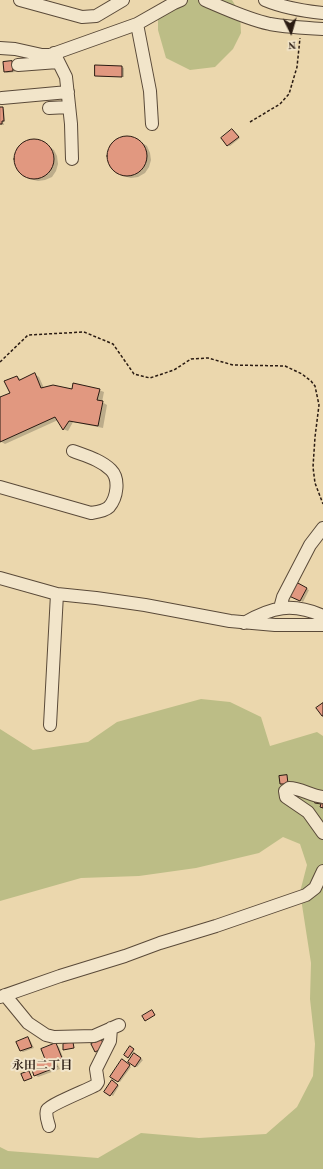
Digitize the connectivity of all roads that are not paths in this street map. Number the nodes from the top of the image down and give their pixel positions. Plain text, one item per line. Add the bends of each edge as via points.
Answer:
1 (20, 0) edge
2 (123, 0) edge
3 (181, 0) edge
4 (205, 0) edge
5 (266, 0) edge
6 (323, 13) edge
7 (136, 24) junction
8 (323, 29) edge
9 (0, 48) edge
10 (56, 58) junction
11 (18, 66) dead end
12 (68, 92) junction
13 (2, 98) dead end
14 (69, 106) junction
15 (49, 108) dead end
16 (152, 124) dead end
17 (72, 159) dead end
18 (73, 452) dead end
19 (0, 487) edge
20 (323, 528) edge
21 (0, 578) edge
22 (56, 594) junction
23 (280, 608) junction
24 (323, 616) edge
25 (244, 623) junction
26 (323, 625) edge
27 (50, 725) dead end
28 (323, 797) edge
29 (323, 833) edge
30 (323, 871) edge
31 (2, 996) edge
32 (49, 1126) dead end

1 - 2 street via 82,18 96,16
3 - 7 street
4 - 8 street via 270,24
5 - 6 street via 278,5
7 - 10 street
7 - 16 street via 150,91
9 - 10 street
10 - 11 street
10 - 12 street via 66,77
12 - 13 street
12 - 14 street
14 - 15 street
14 - 17 street
18 - 19 street via 94,458 112,471 117,491 108,508 91,513
20 - 23 street via 310,545 283,597
21 - 22 street
22 - 25 street via 145,605
22 - 27 street
23 - 24 street via 303,608
23 - 25 street via 260,614
25 - 26 street
28 - 29 street via 296,788 289,788 286,791 286,797 308,812
30 - 31 street via 315,888 306,895
31 - 32 street via 28,1023 46,1035 94,1036 115,1027 96,1069 96,1086 48,1109

